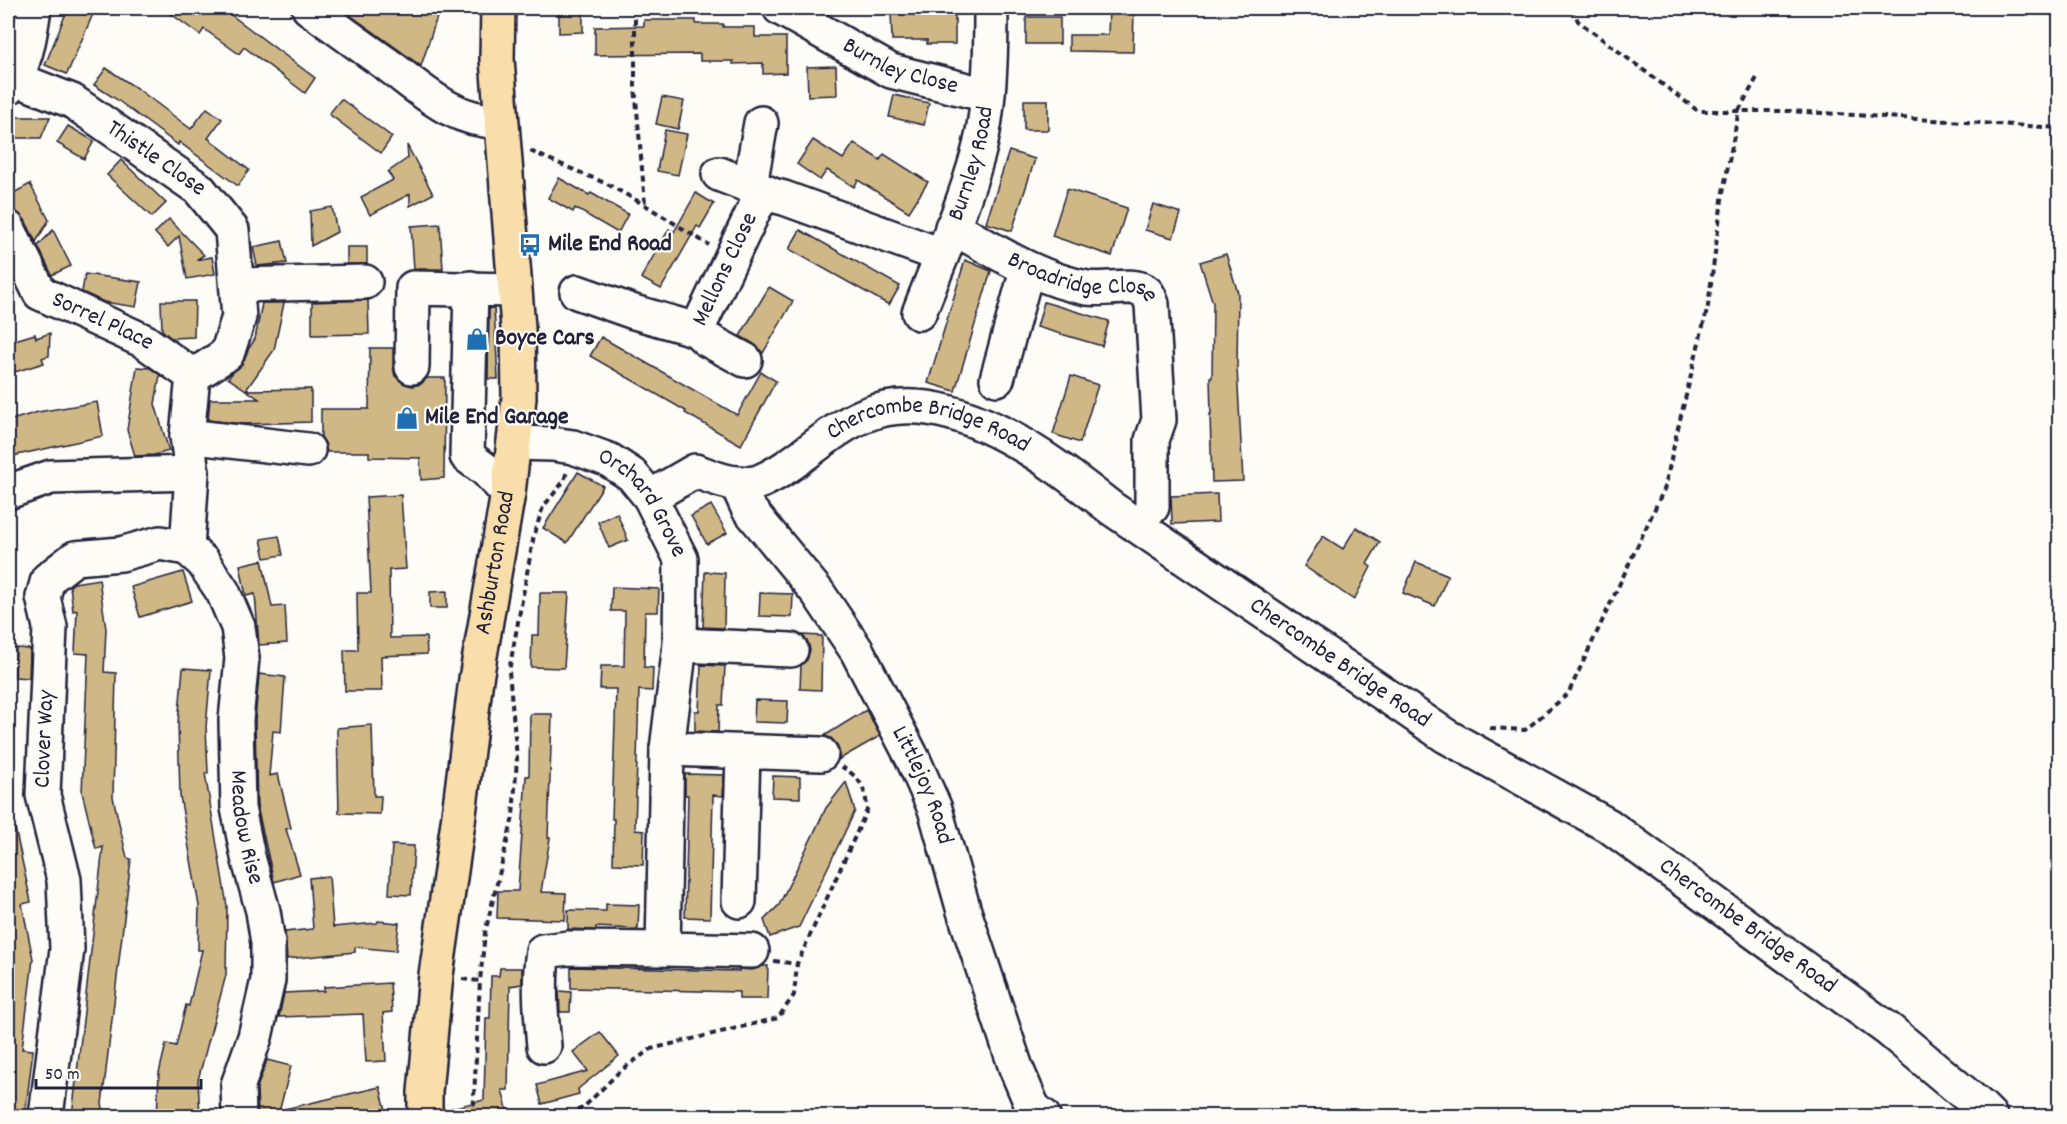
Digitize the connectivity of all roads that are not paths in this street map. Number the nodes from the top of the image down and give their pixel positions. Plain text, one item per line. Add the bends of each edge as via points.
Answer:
1 (34, 8) edge
2 (309, 8) edge
3 (498, 8) edge
4 (991, 8) edge
5 (784, 9) edge
6 (12, 84) edge
7 (987, 95) junction
8 (501, 121) junction
9 (761, 123) dead end
10 (719, 174) dead end
11 (761, 190) junction
12 (8, 228) edge
13 (947, 241) junction
14 (1027, 270) junction
15 (365, 282) dead end
16 (237, 285) junction
17 (471, 288) junction
18 (514, 291) junction
19 (577, 292) dead end
20 (919, 313) dead end
21 (697, 330) junction
22 (746, 360) dead end
23 (412, 367) dead end
24 (193, 376) junction
25 (997, 379) dead end
26 (187, 436) junction
27 (514, 443) junction
28 (308, 450) dead end
29 (192, 473) junction
30 (737, 484) junction
31 (8, 492) edge
32 (508, 493) junction
33 (650, 497) junction
34 (1152, 507) dead end
35 (187, 548) junction
36 (680, 645) junction
37 (791, 650) dead end
38 (667, 749) junction
39 (743, 752) junction
40 (821, 754) dead end
41 (739, 901) dead end
42 (663, 949) junction
43 (752, 951) dead end
44 (544, 1046) dead end
45 (46, 1116) edge
46 (239, 1116) edge
47 (425, 1116) edge
48 (1043, 1116) edge
49 (1990, 1116) edge

1 - 6 street via 29,42
2 - 8 street via 433,100 459,114
3 - 8 main road, Ashburton Road
4 - 7 street, Burnley Road
5 - 7 street, Burnley Close via 891,71
6 - 16 street, Thistle Close via 72,101 199,189 232,230
7 - 13 street, Burnley Road via 978,153
8 - 18 main road, Ashburton Road
9 - 11 street
10 - 11 street, Mellons Close
11 - 13 street, Mellons Close
11 - 21 street, Mellons Close via 762,198
12 - 24 street, Sorrel Place via 40,293 144,341
13 - 14 street, Broadridge Close
13 - 20 street, Burnley Road
14 - 25 street
14 - 34 street, Broadridge Close via 1088,289 1137,286 1147,292 1152,304 1159,420 1152,440
15 - 16 street
16 - 24 street, Thistle Close via 239,317 227,354
17 - 18 street
17 - 23 street via 413,288
17 - 32 street via 467,456
18 - 27 main road, Ashburton Road via 519,398
19 - 21 street
21 - 22 street, Mellons Close
24 - 26 street
26 - 28 street
26 - 29 street
27 - 32 main road, Ashburton Road
27 - 33 street, Orchard Grove via 573,447 609,460 632,475
29 - 31 street via 51,477
29 - 35 street
30 - 33 street, Chercombe Bridge Road via 695,471
30 - 48 street, Littlejoy Road via 748,508 818,593 857,651 913,759 935,809 1016,1068 1033,1108
30 - 49 street, Chercombe Bridge Road via 759,482 864,416 892,407 936,409 1011,439 1064,471 1130,521 1446,736 1608,826 1889,1030
32 - 47 main road, Ashburton Road via 476,679 435,975
33 - 36 street, Orchard Grove via 681,559
35 - 45 street, Clover Way via 160,543 121,554 75,558 48,579 43,597 50,627 43,795 64,880 67,949
35 - 46 street, Meadow Rise via 223,592 238,627 242,658 237,720 238,808 263,911 268,980 255,1037 238,1085
36 - 37 street
36 - 38 street, Orchard Grove
38 - 39 street
38 - 42 street, Orchard Grove
39 - 40 street
39 - 41 street
42 - 43 street
42 - 44 street via 543,951 540,1007

